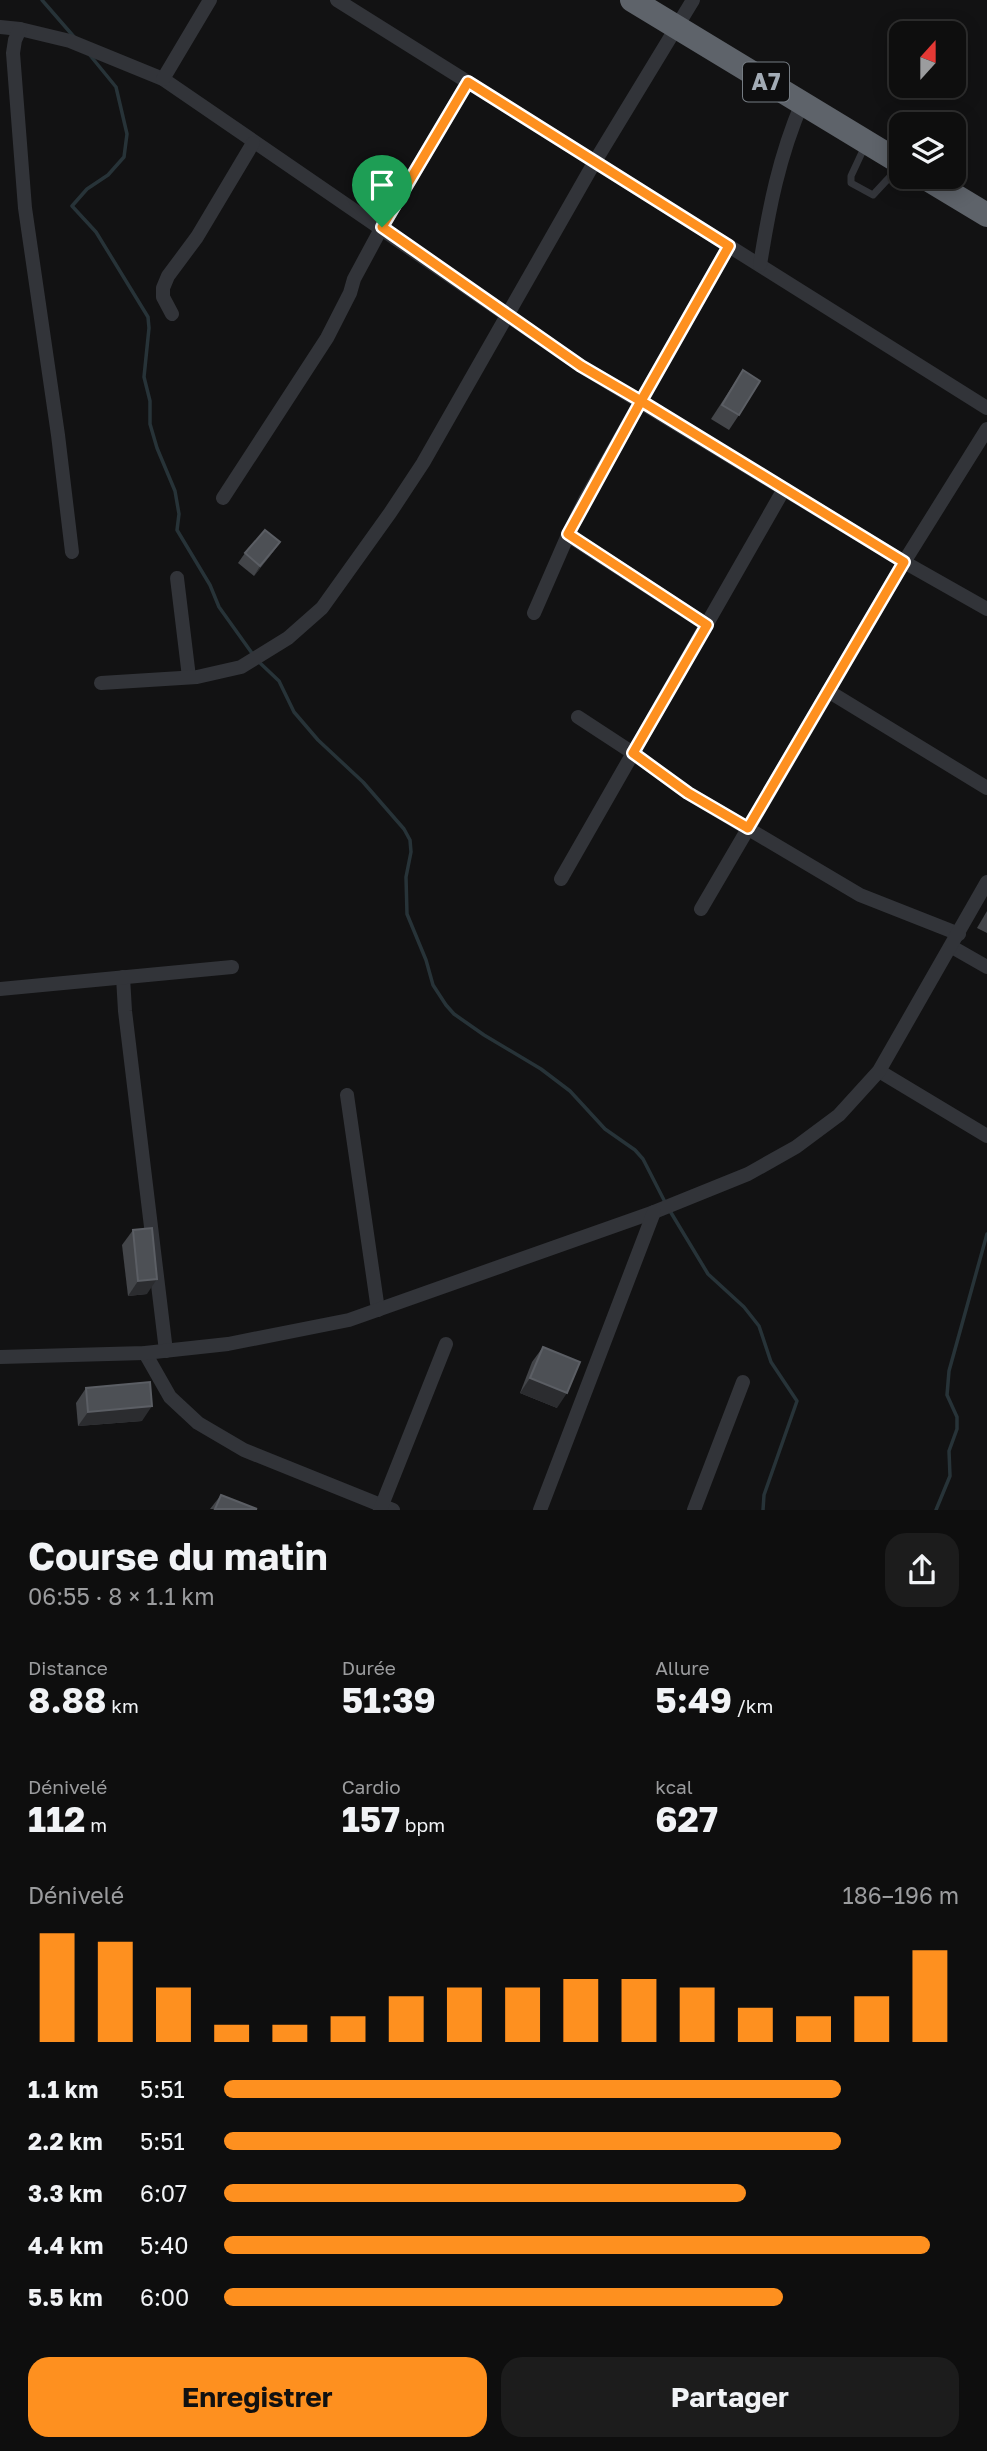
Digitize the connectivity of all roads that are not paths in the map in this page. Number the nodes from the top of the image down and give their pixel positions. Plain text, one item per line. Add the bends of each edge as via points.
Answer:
1 (210, 0) edge
2 (337, 0) edge
3 (632, 0) edge
4 (694, 0) edge
5 (0, 27) edge
6 (676, 28) junction
7 (20, 29) junction
8 (163, 79) junction
9 (468, 82) junction
10 (802, 103) junction
11 (253, 142) junction
12 (867, 142) junction
13 (889, 156) edge
14 (594, 163) junction
15 (889, 177) edge
16 (944, 189) edge
17 (987, 215) edge
18 (382, 227) junction
19 (729, 246) junction
20 (760, 265) junction
21 (172, 314) dead end
22 (506, 314) junction
23 (641, 401) junction
24 (987, 408) edge
25 (987, 429) edge
26 (784, 489) junction
27 (223, 498) dead end
28 (568, 534) junction
29 (72, 552) dead end
30 (904, 562) junction
31 (177, 578) dead end
32 (987, 609) edge
33 (534, 613) dead end
34 (707, 625) junction
35 (189, 677) junction
36 (101, 683) dead end
37 (828, 691) junction
38 (578, 718) dead end
39 (633, 753) junction
40 (987, 788) edge
41 (748, 828) junction
42 (561, 879) dead end
43 (987, 882) edge
44 (701, 909) dead end
45 (955, 941) junction
46 (232, 967) dead end
47 (987, 967) edge
48 (123, 977) junction
49 (0, 989) edge
50 (879, 1072) junction
51 (347, 1095) dead end
52 (987, 1136) edge
53 (656, 1211) junction
54 (378, 1310) junction
55 (446, 1344) dead end
56 (166, 1351) junction
57 (145, 1353) junction
58 (0, 1357) edge
59 (743, 1382) dead end
60 (385, 1508) edge
61 (540, 1510) edge
62 (694, 1510) edge

1 - 8 street
2 - 9 street
3 - 6 highway, A7
4 - 6 street
5 - 7 street
6 - 10 highway, A7
6 - 14 street
7 - 8 street via 70,41
7 - 29 street via 13,53 25,208
8 - 11 street
9 - 14 street
9 - 18 street
10 - 12 highway, A7
10 - 20 street via 770,198
11 - 18 street
11 - 21 street via 197,237 168,276 163,297
12 - 13 highway, A7
12 - 15 lane via 851,183 873,195
14 - 19 street
14 - 22 street
16 - 17 highway
18 - 22 street
18 - 27 street via 327,338
19 - 20 street
19 - 23 street
20 - 24 street
22 - 23 street
22 - 35 street via 429,453 322,608 266,654 242,667
23 - 26 street
23 - 28 street
25 - 30 street
26 - 30 street
26 - 34 street
28 - 33 street
28 - 34 street
30 - 32 street
30 - 37 street
31 - 35 street
34 - 39 street
35 - 36 street
37 - 40 street
37 - 41 street
38 - 39 street
39 - 41 street
39 - 42 street
41 - 44 street
41 - 45 street via 860,895
43 - 45 street
45 - 47 street
45 - 50 street
46 - 48 street
48 - 49 street
48 - 56 street
50 - 52 street
50 - 53 street via 839,1115 796,1147 748,1174
51 - 54 street
53 - 54 street
53 - 61 street
54 - 56 street via 283,1335
55 - 60 street
56 - 57 street
57 - 58 street
57 - 60 street via 170,1397 198,1423 244,1450
59 - 62 street

